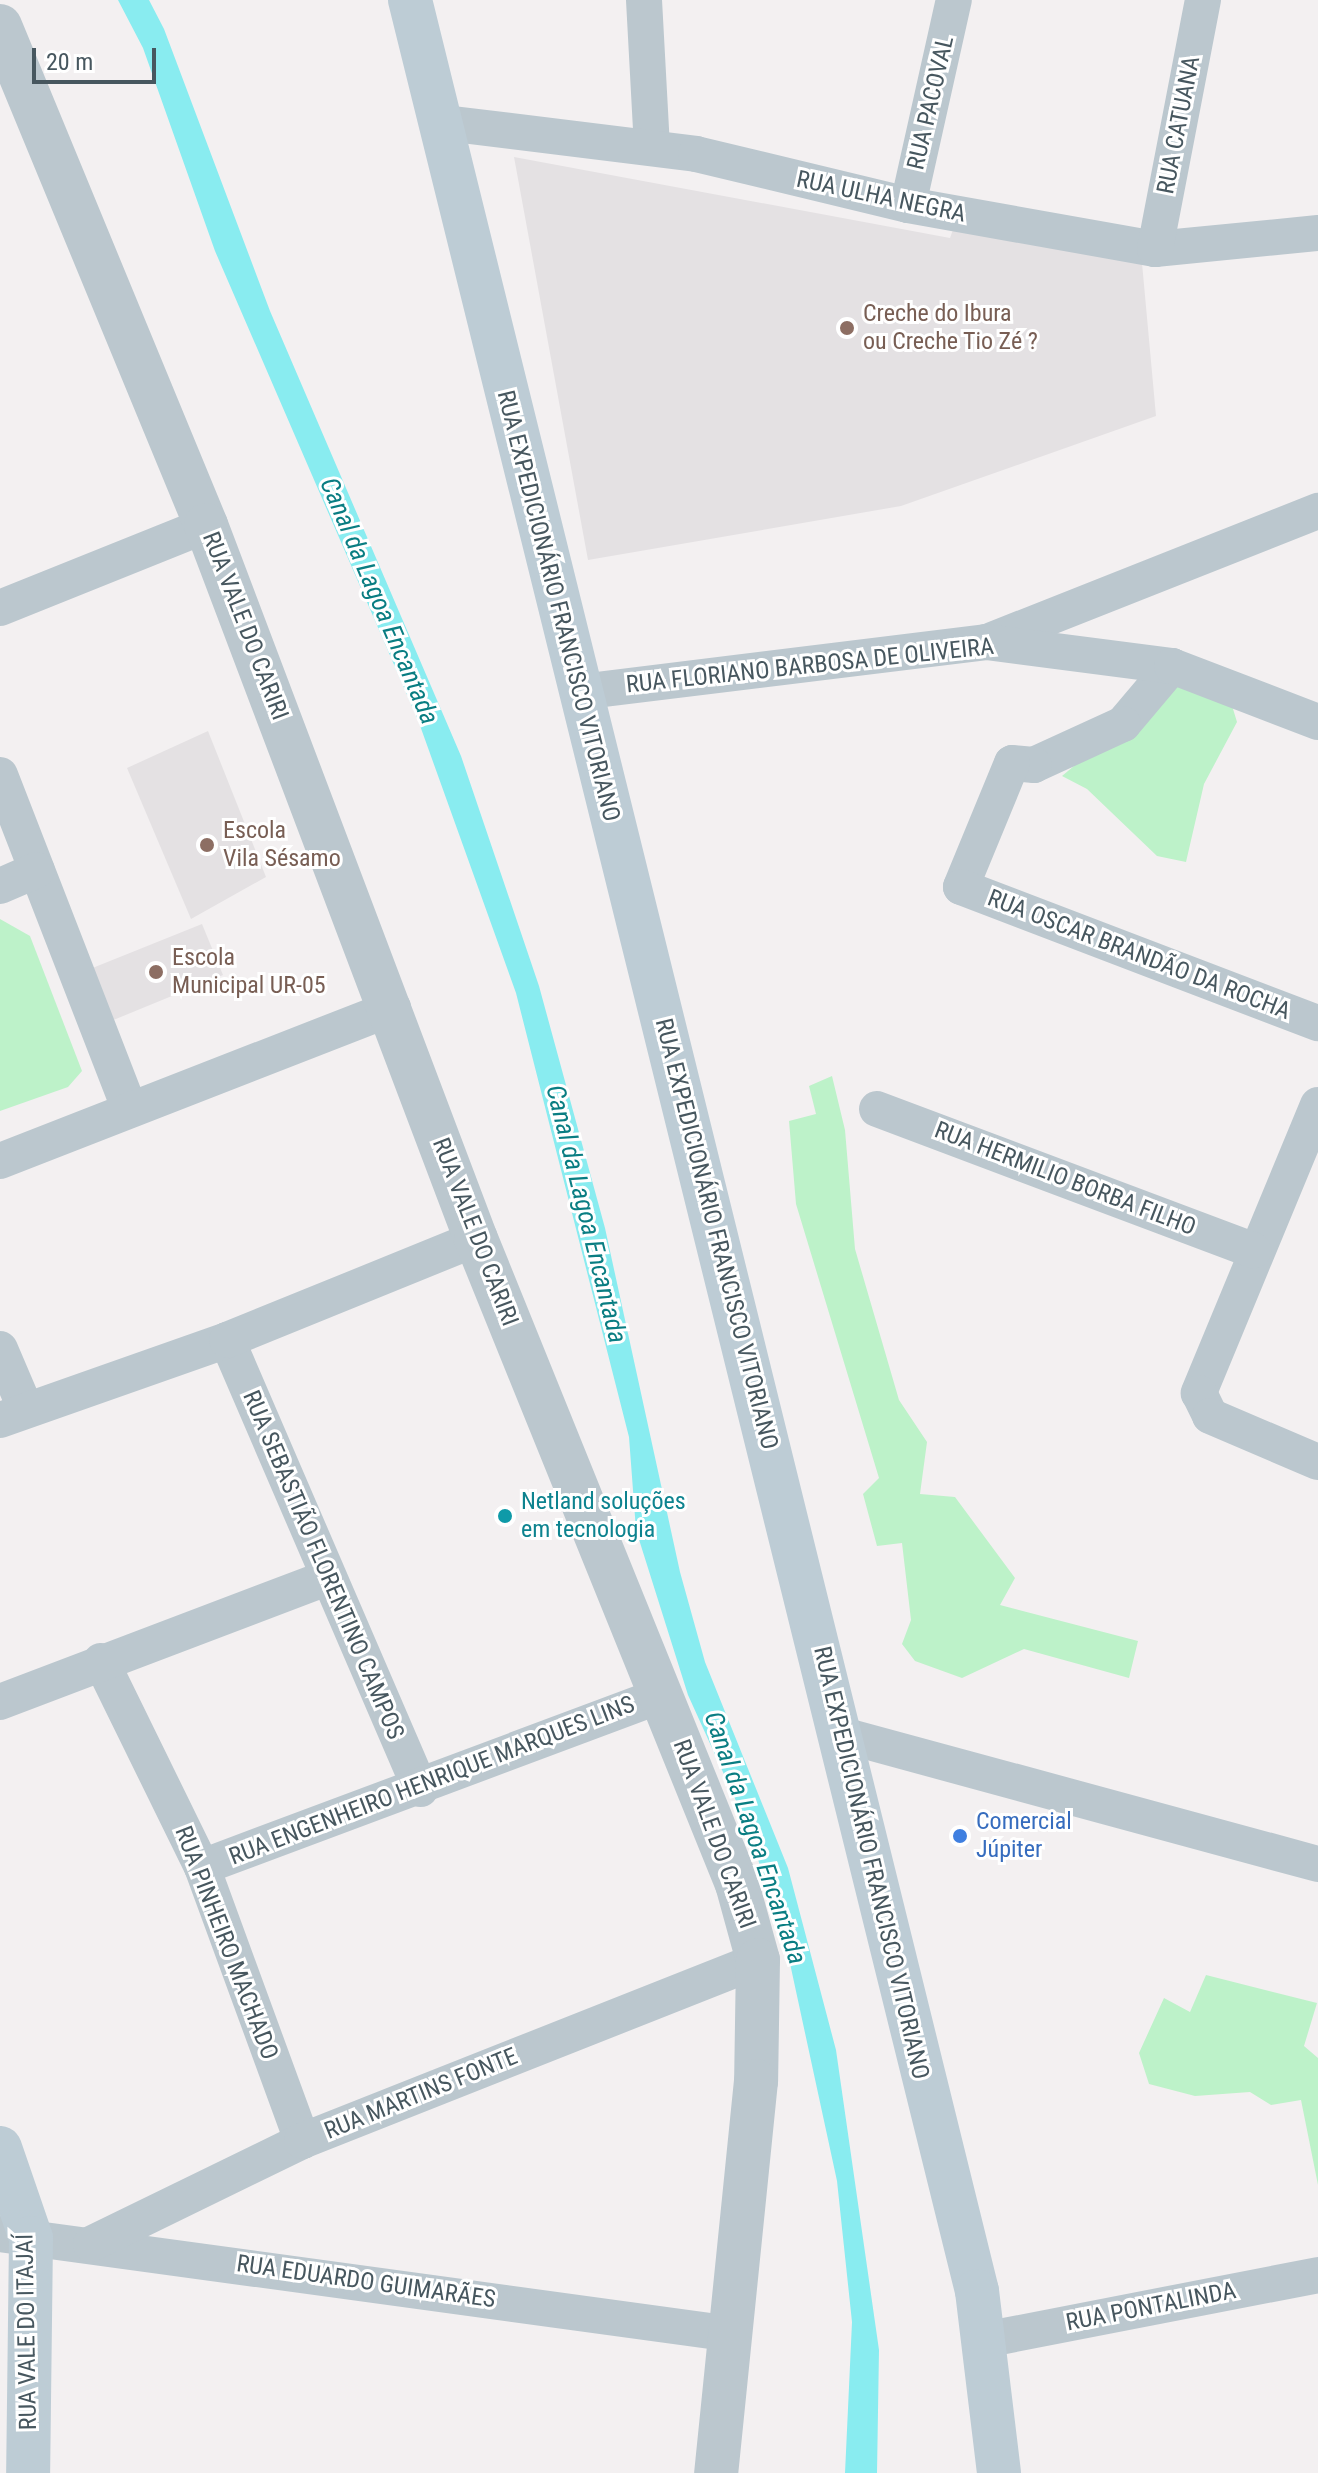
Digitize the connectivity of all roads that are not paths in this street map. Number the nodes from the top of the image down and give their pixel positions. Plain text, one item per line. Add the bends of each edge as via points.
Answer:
1 (410, 0) edge
2 (644, 0) edge
3 (954, 0) edge
4 (1203, 0) edge
5 (0, 26) edge
6 (8, 74) edge
7 (445, 123) junction
8 (652, 146) junction
9 (908, 205) junction
10 (1318, 233) edge
11 (1155, 249) junction
12 (1318, 511) edge
13 (206, 525) junction
14 (0, 608) edge
15 (986, 642) junction
16 (1172, 666) junction
17 (580, 692) junction
18 (1318, 722) edge
19 (0, 775) edge
20 (37, 870) junction
21 (0, 886) edge
22 (393, 1008) junction
23 (1318, 1023) edge
24 (1318, 1105) edge
25 (877, 1109) dead end
26 (130, 1110) junction
27 (0, 1161) edge
28 (476, 1239) junction
29 (1253, 1250) junction
30 (227, 1340) junction
31 (0, 1349) edge
32 (13, 1415) edge
33 (1318, 1462) edge
34 (327, 1578) junction
35 (101, 1661) junction
36 (661, 1695) junction
37 (0, 1702) edge
38 (843, 1735) junction
39 (420, 1789) junction
40 (1318, 1864) edge
41 (202, 1867) junction
42 (758, 1960) junction
43 (302, 2141) junction
44 (0, 2148) edge
45 (16, 2236) edge
46 (91, 2244) junction
47 (1318, 2275) edge
48 (732, 2334) junction
49 (984, 2340) junction
50 (28, 2473) edge
51 (716, 2473) edge
52 (999, 2473) edge

1 - 7 main road, RUA EXPEDICIONÁRIO FRANCISCO VITORIANO
2 - 8 street
3 - 9 street, RUA PACOVAL
4 - 11 street, RUA CATUANA
5 - 6 street, RUA VALE DO CARIRI
6 - 13 street, RUA VALE DO CARIRI
7 - 8 street, RUA ULHA NEGRA
7 - 17 main road, RUA EXPEDICIONÁRIO FRANCISCO VITORIANO via 511,428
8 - 9 street, RUA ULHA NEGRA
9 - 11 street, RUA ULHA NEGRA
10 - 11 street, RUA ULHA NEGRA
12 - 15 street
13 - 14 street
13 - 22 street, RUA VALE DO CARIRI
15 - 16 street, RUA FLORIANO BARBOSA DE OLIVEIRA
15 - 17 street, RUA FLORIANO BARBOSA DE OLIVEIRA
16 - 18 street, RUA FLORIANO BARBOSA DE OLIVEIRA
16 - 23 street, RUA OSCAR BRANDÃO DA ROCHA via 1123,724 1034,765 1012,763 961,887
17 - 38 main road, RUA EXPEDICIONÁRIO FRANCISCO VITORIANO
19 - 20 street
20 - 21 street
20 - 26 street
22 - 26 street
22 - 28 street, RUA VALE DO CARIRI
24 - 29 street
25 - 29 street, RUA HERMILIO BORBA FILHO
26 - 27 street
28 - 30 street
28 - 36 street, RUA VALE DO CARIRI
29 - 33 street via 1199,1393 1210,1416
30 - 32 street
30 - 34 street, RUA SEBASTIÃO FLORENTINO CAMPOS
31 - 32 street
34 - 35 street
34 - 39 street, RUA SEBASTIÃO FLORENTINO CAMPOS
35 - 37 street
35 - 41 street, RUA PINHEIRO MACHADO
36 - 39 street, RUA ENGENHEIRO HENRIQUE MARQUES LINS
36 - 42 street, RUA VALE DO CARIRI via 726,1855
38 - 40 street
38 - 49 main road, RUA EXPEDICIONÁRIO FRANCISCO VITORIANO
39 - 41 street, RUA ENGENHEIRO HENRIQUE MARQUES LINS
41 - 43 street, RUA PINHEIRO MACHADO
42 - 43 street, RUA MARTINS FONTE
42 - 48 street, RUA VALE DO CARIRI via 756,2081
43 - 46 street, RUA MARTINS FONTE
44 - 45 main road, RUA VALE DO ITAJAÍ
45 - 46 street, RUA EDUARDO GUIMARÃES
45 - 50 main road, RUA VALE DO ITAJAÍ
46 - 48 street, RUA EDUARDO GUIMARÃES
47 - 49 street, RUA PONTALINDA
48 - 51 street, RUA VALE DO CARIRI
49 - 52 main road, RUA EXPEDICIONÁRIO FRANCISCO VITORIANO

